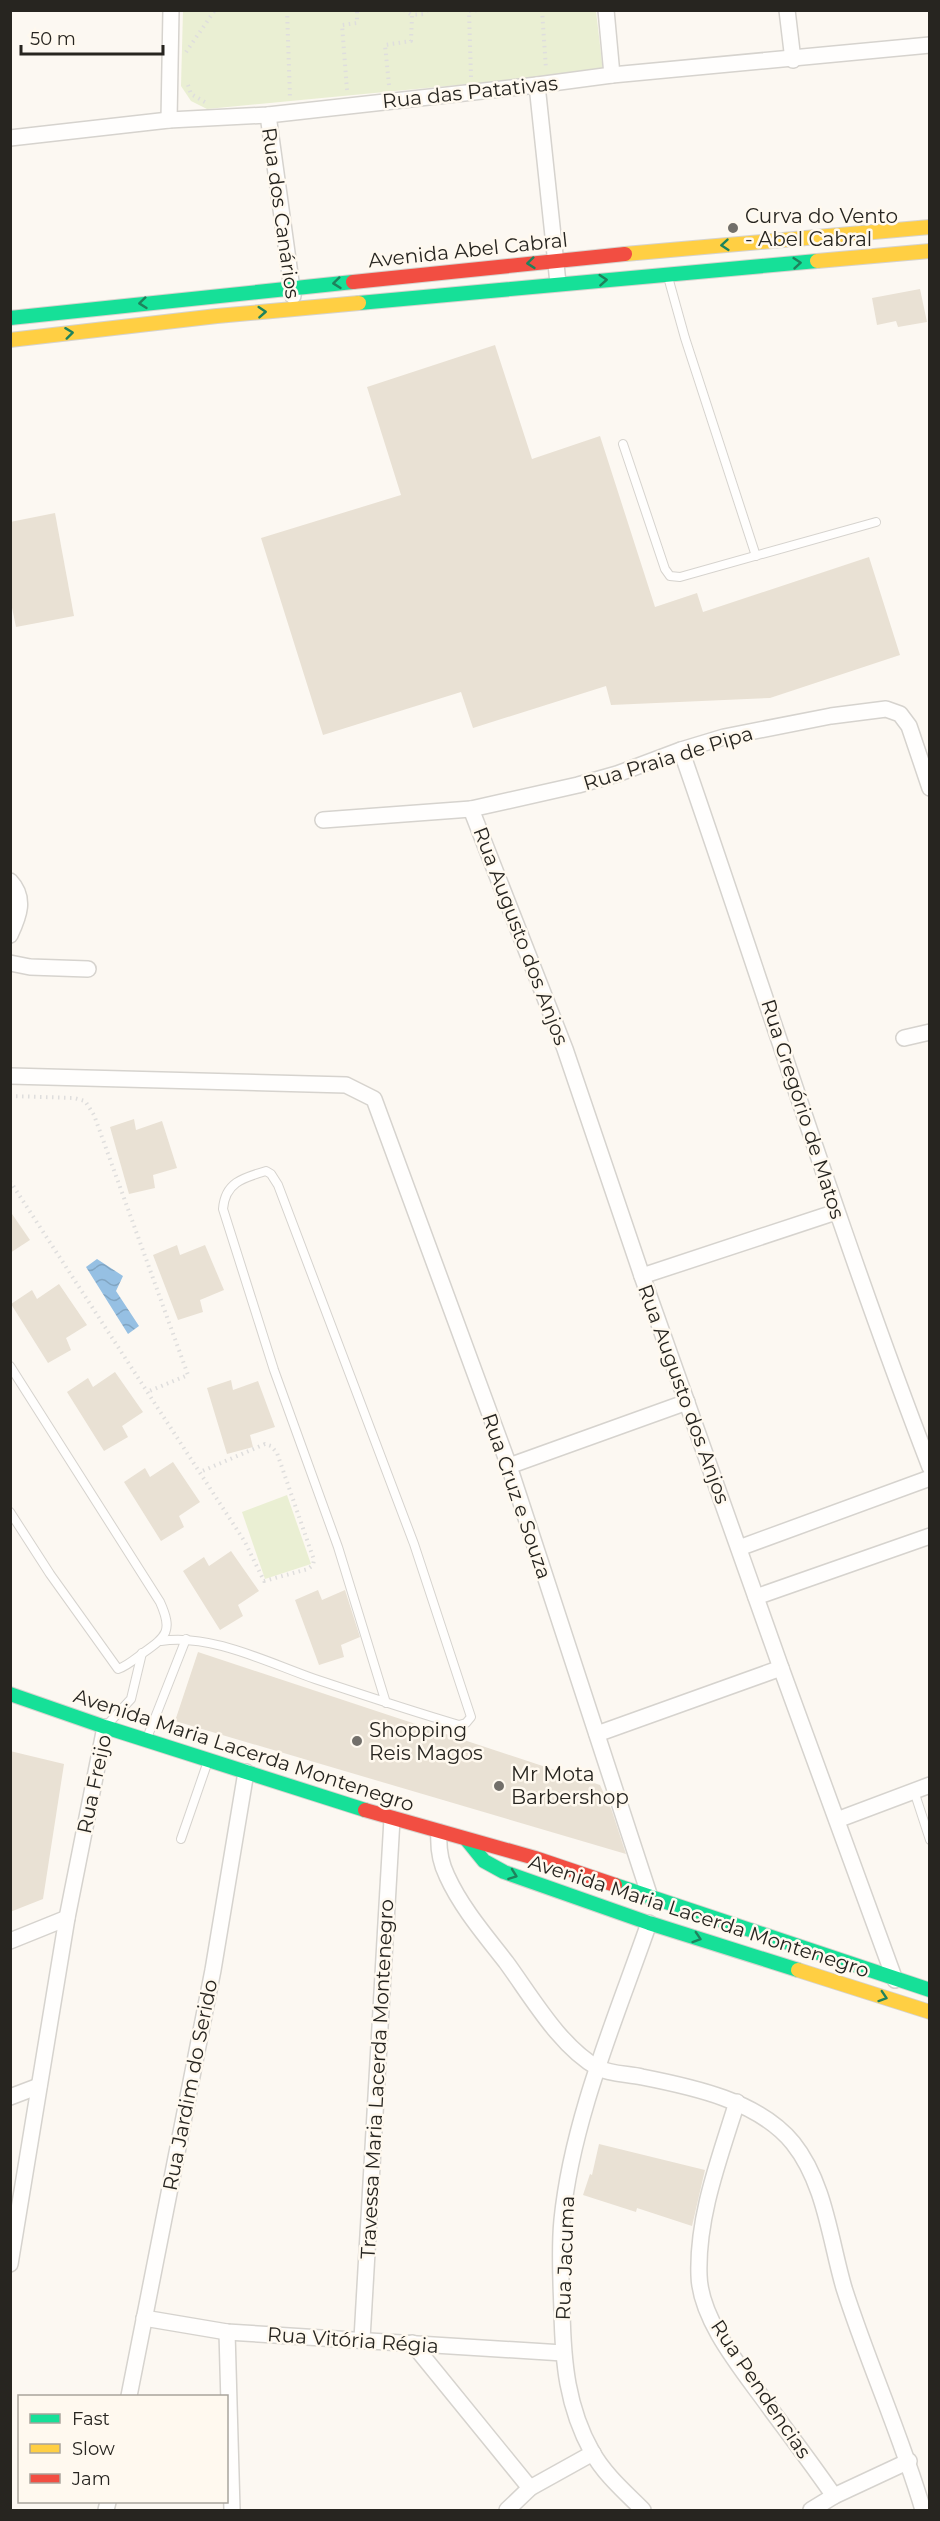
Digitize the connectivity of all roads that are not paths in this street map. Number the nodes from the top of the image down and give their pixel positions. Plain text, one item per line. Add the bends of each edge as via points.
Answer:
1 (171, 10) edge
2 (606, 10) edge
3 (787, 10) edge
4 (930, 45) edge
5 (793, 60) junction
6 (612, 75) junction
7 (536, 78) junction
8 (268, 115) junction
9 (169, 120) junction
10 (10, 138) edge
11 (930, 227) edge
12 (930, 251) edge
13 (556, 260) junction
14 (436, 272) junction
15 (668, 275) junction
16 (558, 284) junction
17 (292, 288) junction
18 (440, 296) junction
19 (295, 310) junction
20 (10, 318) edge
21 (10, 340) edge
22 (623, 444) dead end
23 (876, 522) dead end
24 (756, 556) junction
25 (681, 750) junction
26 (930, 788) edge
27 (471, 809) junction
28 (322, 820) dead end
29 (10, 881) edge
30 (10, 935) edge
31 (10, 963) edge
32 (88, 969) dead end
33 (930, 1032) edge
34 (904, 1038) dead end
35 (10, 1076) edge
36 (836, 1212) junction
37 (642, 1276) junction
38 (10, 1366) edge
39 (687, 1402) junction
40 (509, 1466) junction
41 (930, 1467) edge
42 (930, 1478) edge
43 (10, 1512) edge
44 (930, 1536) edge
45 (740, 1548) junction
46 (756, 1597) junction
47 (186, 1639) junction
48 (161, 1641) junction
49 (142, 1653) junction
50 (781, 1668) junction
51 (10, 1694) edge
52 (386, 1703) junction
53 (105, 1727) junction
54 (597, 1734) junction
55 (147, 1740) junction
56 (208, 1760) junction
57 (246, 1772) junction
58 (930, 1785) edge
59 (914, 1791) junction
60 (392, 1819) junction
61 (837, 1820) junction
62 (439, 1832) junction
63 (181, 1839) dead end
64 (467, 1840) junction
65 (930, 1840) edge
66 (650, 1897) junction
67 (67, 1918) junction
68 (649, 1923) junction
69 (10, 1941) edge
70 (895, 1980) junction
71 (930, 1990) edge
72 (930, 2012) edge
73 (599, 2069) junction
74 (39, 2086) junction
75 (10, 2097) edge
76 (737, 2102) junction
77 (10, 2264) edge
78 (144, 2318) junction
79 (227, 2332) junction
80 (362, 2339) junction
81 (412, 2343) junction
82 (563, 2353) junction
83 (129, 2395) edge
84 (593, 2452) junction
85 (909, 2461) junction
86 (530, 2488) junction
87 (834, 2496) junction
88 (232, 2511) edge
89 (507, 2511) edge
90 (643, 2511) edge
91 (811, 2511) edge
92 (923, 2511) edge

1 - 9 street
2 - 6 street
3 - 5 street
4 - 5 street, Rua das Patativas
5 - 6 street, Rua das Patativas
6 - 7 street, Rua das Patativas
7 - 8 street, Rua das Patativas
7 - 13 street
8 - 9 street, Rua das Patativas
8 - 17 street, Rua dos Canários
9 - 10 street, Rua das Patativas
11 -> 13 main road, Avenida Abel Cabral
15 -> 12 main road
13 -> 14 main road, Avenida Abel Cabral
13 - 16 street
14 -> 17 main road, Avenida Abel Cabral
14 - 18 main road
16 -> 15 main road
15 - 24 lane
16 - 18 main road
17 - 19 street, Rua dos Canários
17 -> 20 main road, Avenida Abel Cabral
18 - 19 main road
21 -> 19 main road
22 - 24 lane via 670,576 680,577
23 - 24 lane
25 - 26 street, Rua Praia de Pipa via 724,737 886,709 900,714 909,726
25 - 27 street, Rua Praia de Pipa via 578,785
25 - 36 street, Rua Gregório de Matos
27 - 28 street, Rua Praia de Pipa
27 - 37 street, Rua Augusto dos Anjos via 565,1049
29 - 30 street via 17,888 21,903
31 - 32 street
33 - 34 street
35 - 40 street, Rua Cruz e Souza via 346,1085 374,1099
36 - 37 street
36 - 41 street, Rua Gregório de Matos
37 - 39 street, Rua Augusto dos Anjos
38 - 48 lane via 160,1602 168,1619
39 - 40 street
39 - 45 street, Rua Augusto dos Anjos
40 - 54 street, Rua Cruz e Souza
42 - 45 street
43 - 49 lane via 112,1663 118,1669
44 - 46 street
45 - 46 street, Rua Augusto dos Anjos
46 - 50 street, Rua Augusto dos Anjos
47 - 48 lane
47 - 52 lane via 213,1643
47 - 55 lane
48 - 49 lane
49 - 53 lane, Rua Freijo via 131,1700
50 - 54 street
50 - 61 street, Rua Augusto dos Anjos
51 - 53 main road, Avenida Maria Lacerda Montenegro
52 - 52 lane via 459,1725 471,1717 414,1544 278,1185 266,1171 235,1184 224,1195 223,1209 274,1370 338,1546
53 - 55 main road, Avenida Maria Lacerda Montenegro
53 - 67 street, Rua Freijo
54 - 66 street, Rua Cruz e Souza
55 - 56 main road, Avenida Maria Lacerda Montenegro
56 - 57 main road, Avenida Maria Lacerda Montenegro
56 - 63 lane
57 - 60 main road, Avenida Maria Lacerda Montenegro
57 - 78 street, Rua Jardim do Serido via 213,1970
58 - 59 street
59 - 61 street
59 - 65 lane
60 - 62 main road, Avenida Maria Lacerda Montenegro
60 - 80 street, Travessa Maria Lacerda Montenegro
61 - 70 street, Rua Augusto dos Anjos
62 - 64 main road, Avenida Maria Lacerda Montenegro
62 - 73 street via 438,1845 446,1874 464,1906 549,2021 573,2049
64 - 66 main road, Avenida Maria Lacerda Montenegro via 491,1844
64 -> 68 main road, Avenida Maria Lacerda Montenegro via 484,1861 504,1872
66 - 70 main road, Avenida Maria Lacerda Montenegro
67 - 69 street
67 - 74 street, Rua Freijo
68 -> 72 main road, Avenida Maria Lacerda Montenegro
68 - 73 street, Rua Jacuma
70 - 71 main road, Avenida Maria Lacerda Montenegro
73 - 76 street
73 - 82 street, Rua Jacuma via 575,2144 562,2220
74 - 75 street
74 - 77 street, Rua Freijo
76 - 85 street via 782,2130 816,2186 876,2382
76 - 87 street, Rua Pendencias via 710,2193 699,2277 707,2309 722,2339
78 - 79 street, Rua Vitória Régia
78 - 83 street, Rua Jardim do Serido
79 - 80 street, Rua Vitória Régia
79 - 88 street
80 - 81 street, Rua Vitória Régia
81 - 82 street, Rua Vitória Régia
81 - 86 street
82 - 84 street, Rua Jacuma via 571,2404
84 - 86 street
84 - 90 street, Rua Jacuma
85 - 87 street
85 - 92 street
86 - 89 street
87 - 91 street

